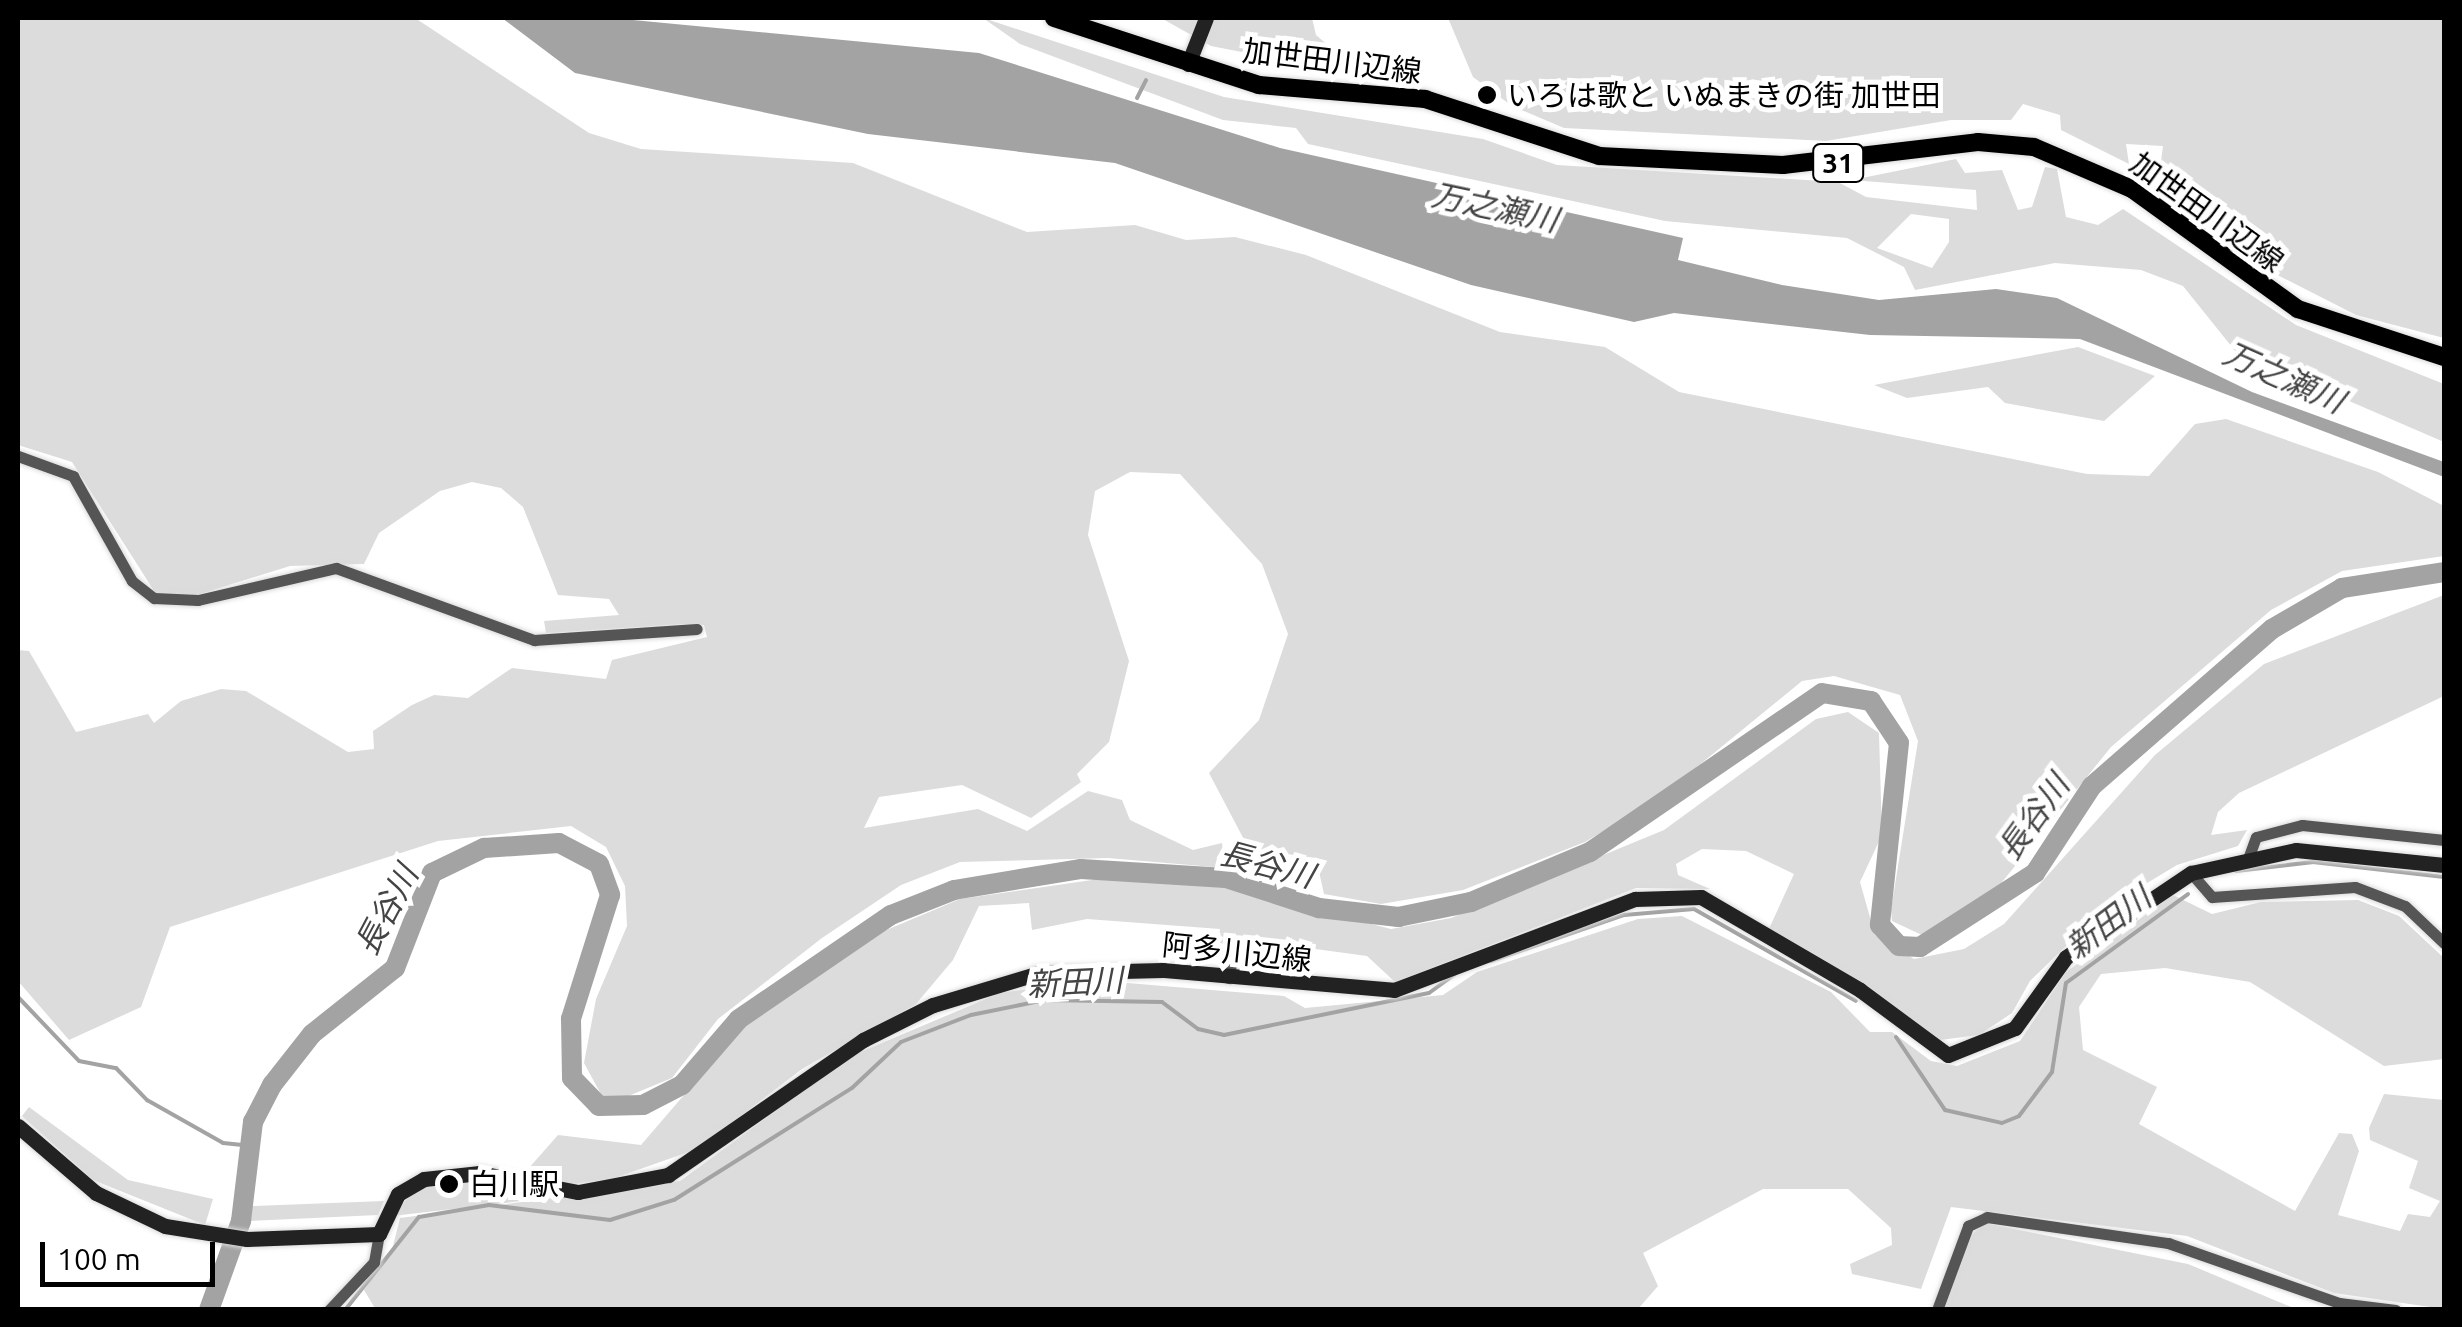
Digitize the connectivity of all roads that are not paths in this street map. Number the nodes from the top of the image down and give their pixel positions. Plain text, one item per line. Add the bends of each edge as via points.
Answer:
1 (1054, 18) edge
2 (1206, 18) edge
3 (1188, 64) junction
4 (2444, 357) edge
5 (18, 456) edge
6 (696, 629) dead end
7 (2444, 840) edge
8 (2249, 856) junction
9 (2444, 865) edge
10 (2195, 872) junction
11 (2444, 942) edge
12 (1233, 950) dead end
13 (1229, 978) junction
14 (18, 1126) edge
15 (379, 1234) junction
16 (328, 1310) edge
17 (1937, 1310) edge
18 (2396, 1310) edge

1 - 3 main road, 加世田川辺線 / 31
2 - 3 main road
3 - 4 main road, 加世田川辺線 / 31 via 1290,90 1425,100 1600,156 1783,165 1978,142 2034,148 2132,190 2298,308
5 - 6 street via 73,476 132,581 154,598 198,600 336,568 534,640
7 - 8 street via 2302,826 2256,837
8 - 9 main road via 2330,850
8 - 10 main road
10 - 11 street via 2212,897 2355,887 2405,906
10 - 13 main road, 阿多川辺線 via 2066,957 2015,1028 1948,1055 1860,990 1701,897 1635,899 1394,990
12 - 13 street
13 - 15 main road, 阿多川辺線 via 1064,970 999,982 863,1040 686,1168 578,1192 480,1172 424,1178 398,1194
14 - 15 main road via 106,1198 204,1236
15 - 16 street via 374,1262
17 - 18 street via 1968,1226 1986,1216 2168,1243 2339,1303

